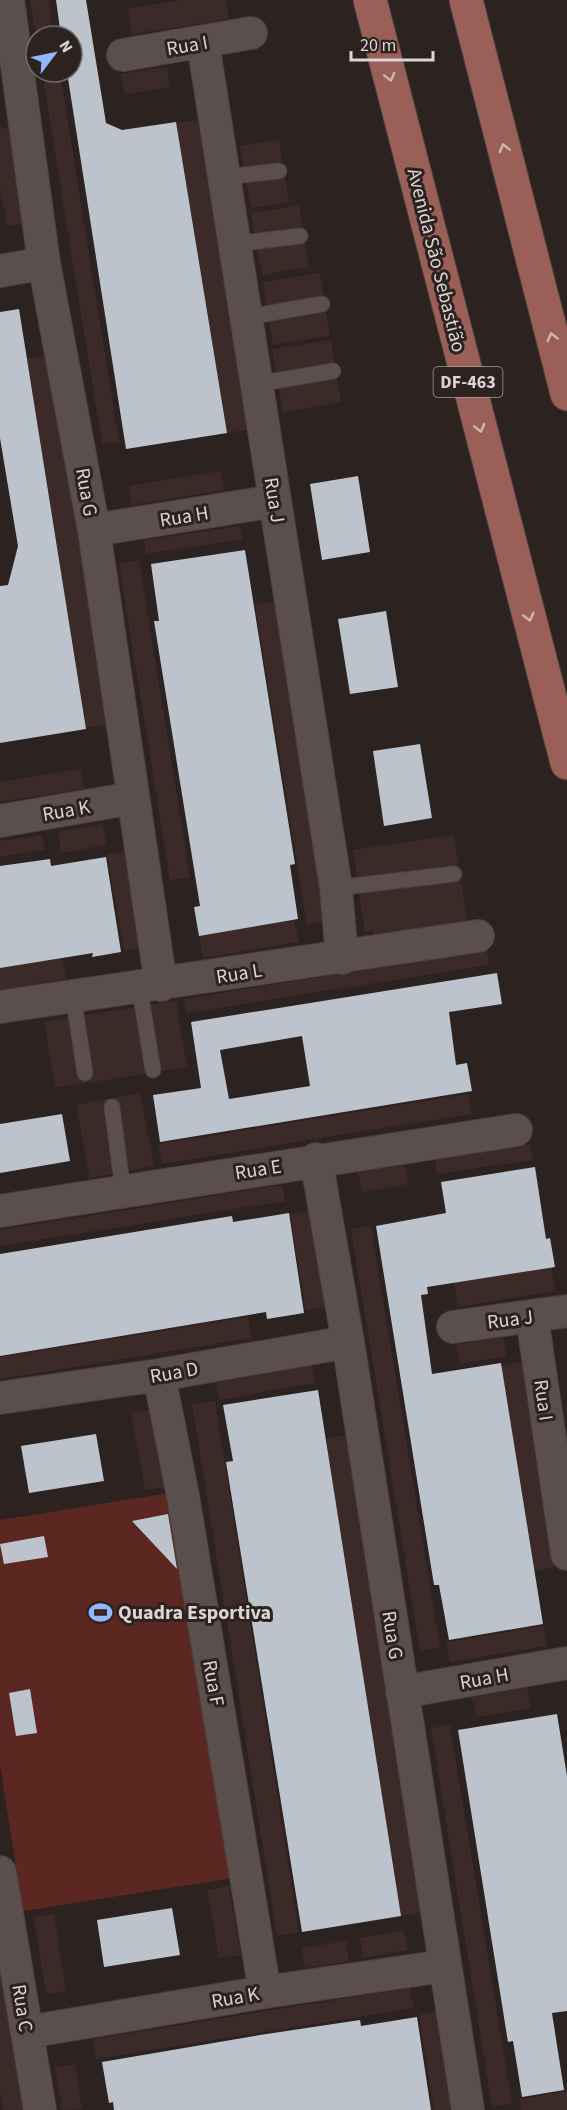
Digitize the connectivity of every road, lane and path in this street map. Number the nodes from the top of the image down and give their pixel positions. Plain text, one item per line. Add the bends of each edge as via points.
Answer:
1 (8, 0) edge
2 (370, 0) edge
3 (466, 0) edge
4 (251, 33) dead end
5 (203, 43) junction
6 (123, 55) dead end
7 (9, 84) edge
8 (279, 171) dead end
9 (224, 177) junction
10 (300, 236) dead end
11 (235, 244) junction
12 (44, 263) junction
13 (0, 270) edge
14 (322, 304) dead end
15 (247, 317) junction
16 (333, 371) dead end
17 (257, 384) junction
18 (567, 394) edge
19 (275, 501) junction
20 (94, 530) junction
21 (567, 763) edge
22 (133, 798) junction
23 (0, 821) edge
24 (454, 874) dead end
25 (336, 888) junction
26 (478, 936) dead end
27 (342, 957) junction
28 (150, 985) junction
29 (73, 996) junction
30 (0, 1007) edge
31 (153, 1070) dead end
32 (85, 1073) dead end
33 (112, 1107) dead end
34 (516, 1130) dead end
35 (316, 1159) junction
36 (123, 1190) junction
37 (0, 1211) edge
38 (567, 1311) edge
39 (532, 1317) junction
40 (453, 1327) dead end
41 (348, 1341) junction
42 (159, 1375) junction
43 (0, 1398) edge
44 (567, 1554) edge
45 (567, 1663) edge
46 (402, 1692) junction
47 (0, 1872) edge
48 (444, 1966) junction
49 (265, 1992) junction
50 (27, 2032) junction
51 (40, 2110) edge
52 (468, 2110) edge

1 - 7 street, Rua G
2 -> 21 main road, Avenida São Sebastião / DF-463
18 -> 3 main road
4 - 5 street, Rua I
5 - 6 street, Rua I
5 - 9 street, Rua J
7 - 12 street, Rua G
8 - 9 lane
9 - 11 street, Rua J
10 - 11 lane
11 - 15 street, Rua J
12 - 13 street
12 - 20 street, Rua G
14 - 15 lane
15 - 17 street, Rua J
16 - 17 lane
17 - 19 street, Rua J
19 - 20 street, Rua H
19 - 25 street, Rua J
20 - 22 street, Rua G
22 - 23 street, Rua K
22 - 28 street, Rua G
24 - 25 lane
25 - 27 street, Rua J
26 - 27 street, Rua L
27 - 28 street, Rua L
28 - 29 street, Rua L
28 - 31 lane
29 - 30 street, Rua L
29 - 32 lane
33 - 36 lane
34 - 35 street, Rua E
35 - 36 street, Rua E
35 - 41 street, Rua G
36 - 37 street, Rua E
38 - 39 street, Rua J
39 - 40 street, Rua J
39 - 44 street, Rua I
41 - 42 street, Rua D
41 - 46 street, Rua G
42 - 43 street, Rua D
42 - 49 street, Rua F via 183,1496
45 - 46 street, Rua H
46 - 48 street, Rua G
47 - 50 street, Rua C
48 - 49 street, Rua K
48 - 52 street, Rua G
49 - 50 street, Rua K
50 - 51 street, Rua C

